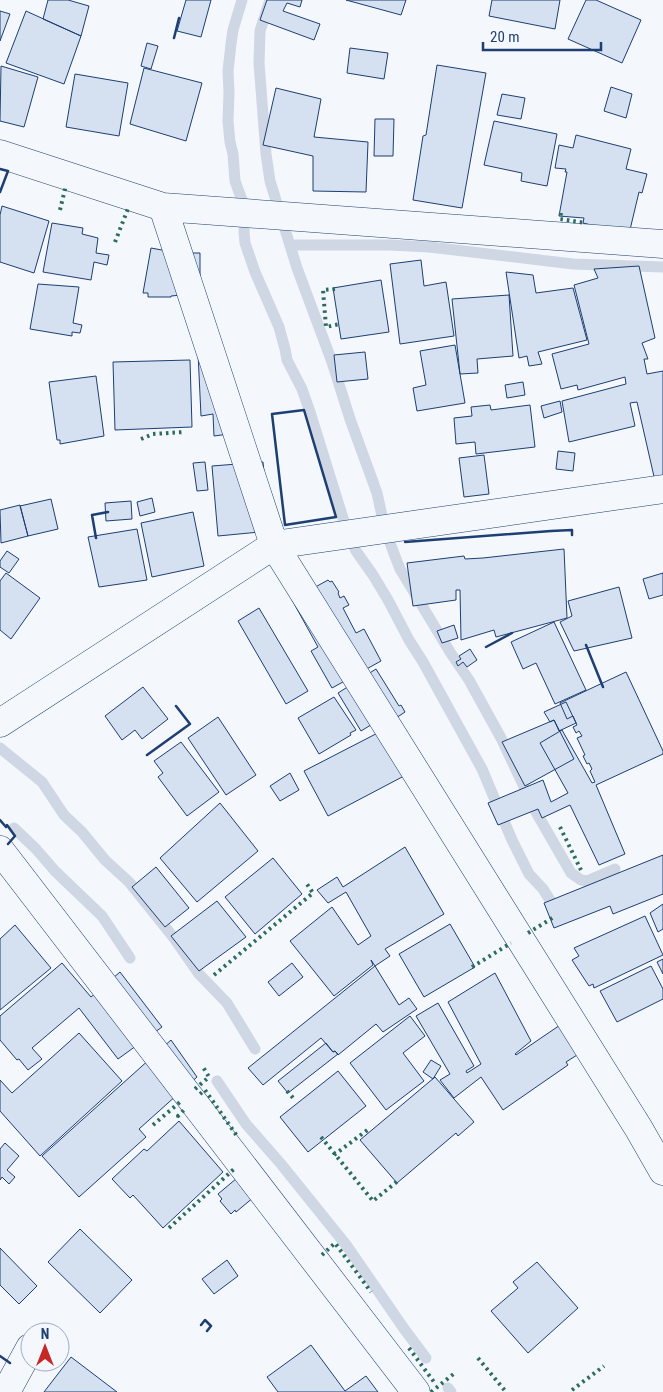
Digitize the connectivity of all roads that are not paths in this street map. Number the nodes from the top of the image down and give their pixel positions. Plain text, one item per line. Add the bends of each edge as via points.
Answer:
1 (0, 154) edge
2 (164, 207) junction
3 (663, 244) edge
4 (663, 489) edge
5 (274, 545) junction
6 (0, 723) edge
7 (0, 850) edge
8 (663, 1171) edge
9 (20, 1366) edge
10 (6, 1392) edge
11 (416, 1392) edge

1 - 2 street
2 - 3 street
2 - 5 street
4 - 5 street
5 - 6 street
5 - 8 street
7 - 11 street
9 - 10 street

